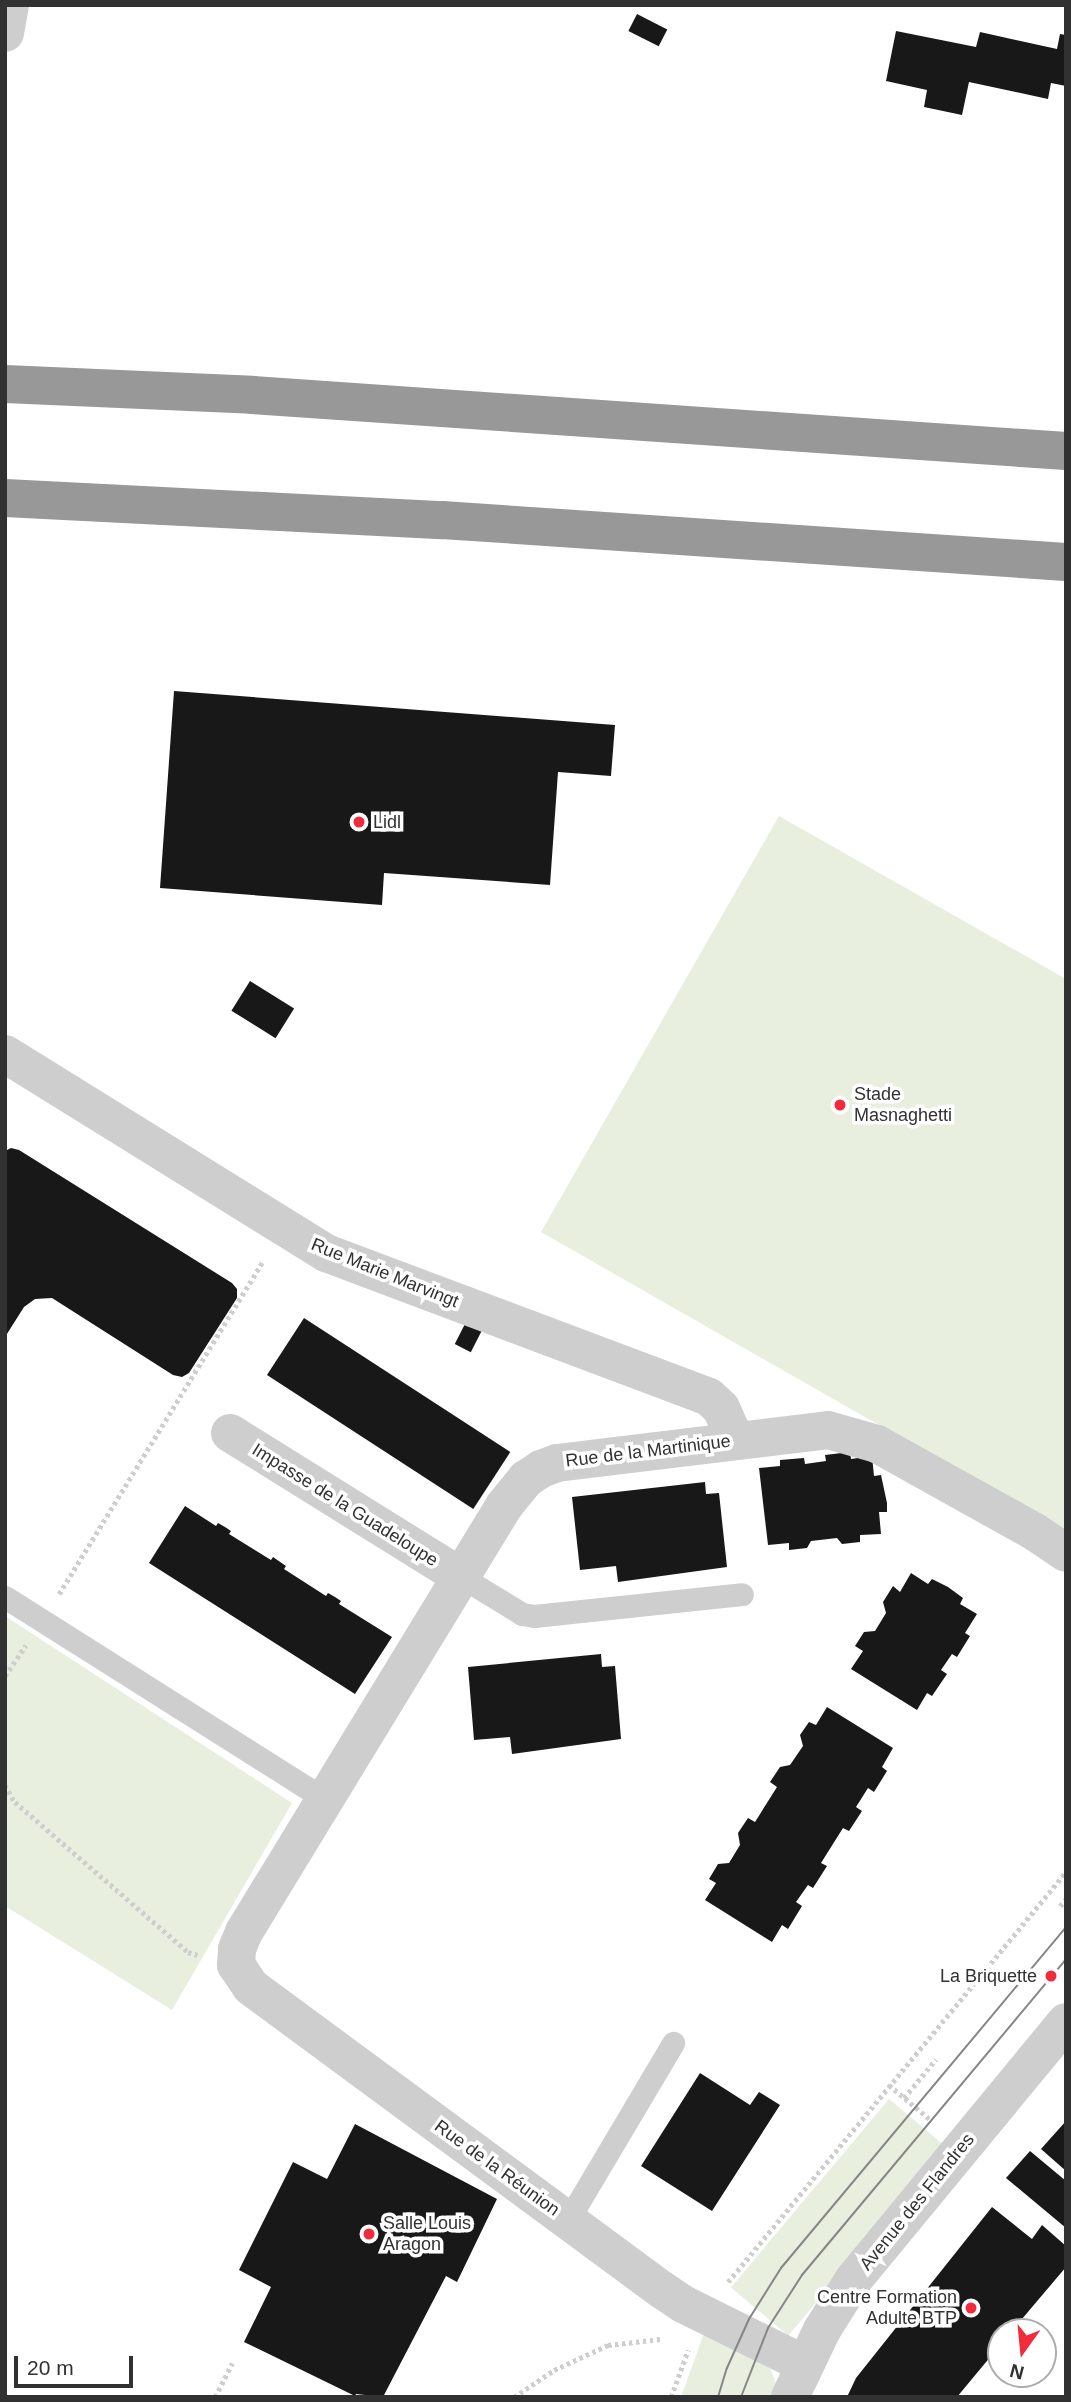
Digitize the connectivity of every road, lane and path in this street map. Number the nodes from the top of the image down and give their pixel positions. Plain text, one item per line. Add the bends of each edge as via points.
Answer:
1 (10, 5) edge
2 (5, 33) edge
3 (5, 384) edge
4 (1066, 451) edge
5 (5, 498) edge
6 (1066, 562) edge
7 (5, 1054) edge
8 (283, 1227) junction
9 (230, 1433) dead end
10 (735, 1440) junction
11 (1066, 1553) edge
12 (460, 1576) junction
13 (743, 1594) dead end
14 (5, 1597) edge
15 (43, 1621) junction
16 (5, 1676) edge
17 (5, 1785) edge
18 (324, 1799) junction
19 (1066, 1872) edge
20 (1066, 1899) edge
21 (1060, 1906) dead end
22 (240, 1948) junction
23 (1066, 2022) edge
24 (673, 2043) dead end
25 (936, 2059) dead end
26 (889, 2085) junction
27 (904, 2098) junction
28 (963, 2147) junction
29 (568, 2220) junction
30 (700, 2326) junction
31 (232, 2363) dead end
32 (797, 2381) edge
33 (215, 2397) edge
34 (514, 2397) edge
35 (671, 2397) edge

1 - 2 street
3 - 4 highway via 252,395
5 - 6 highway via 442,520
7 - 8 street, Rue Marie Marvingt
8 - 10 street, Rue Marie Marvingt via 345,1261 709,1397 721,1408
8 - 15 path
9 - 12 street, Impasse de la Guadeloupe
10 - 11 street, Rue de la Martinique via 828,1430 863,1438
10 - 12 street, Rue de la Martinique via 557,1463 541,1469 516,1489
12 - 13 lane via 522,1614 534,1616
12 - 18 street, Rue de la Martinique
14 - 15 lane
15 - 16 path
15 - 18 lane
17 - 22 path via 15,1802 188,1952
18 - 22 street, Rue de la Martinique
19 - 26 path
20 - 21 path
22 - 29 street, Rue de la Réunion via 251,1987
23 - 28 street, Avenue des Flandres
24 - 29 lane
25 - 27 path
26 - 27 path
26 - 30 path via 738,2269
27 - 28 path
28 - 32 street, Avenue des Flandres via 844,2294
29 - 30 street, Rue de la Réunion via 662,2290
30 - 32 street, Rue de la Réunion
30 - 34 path via 608,2345 554,2370
30 - 35 path
31 - 33 path

